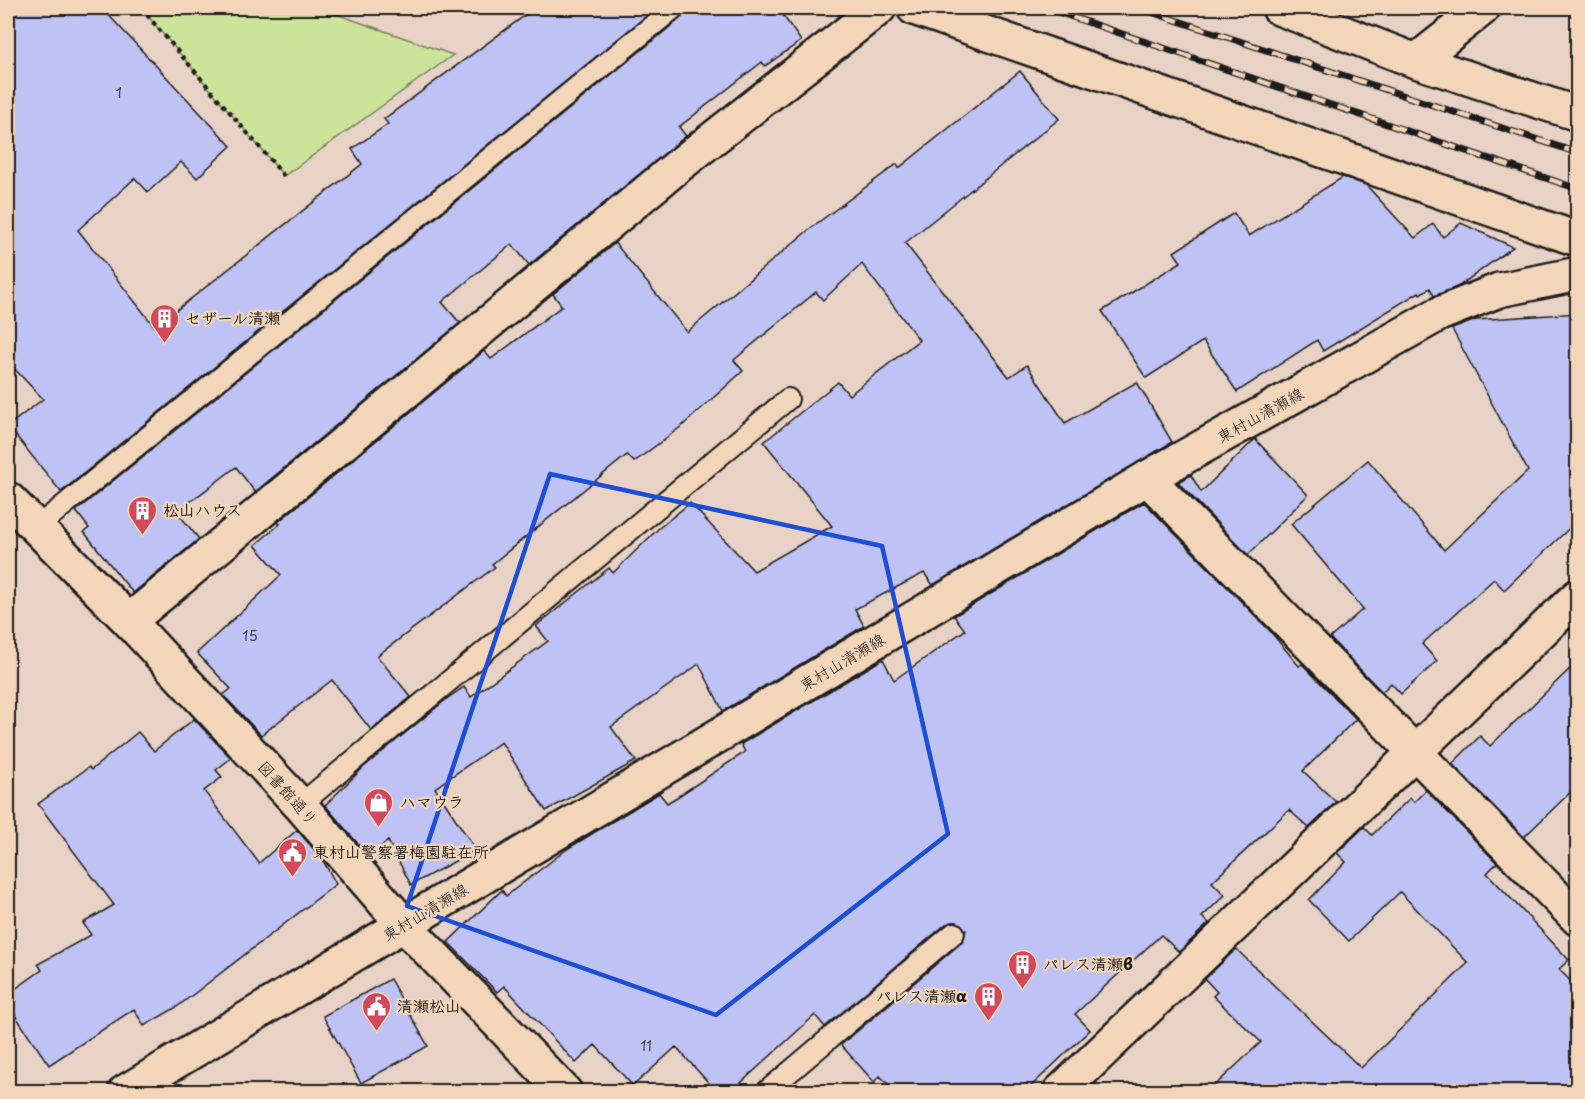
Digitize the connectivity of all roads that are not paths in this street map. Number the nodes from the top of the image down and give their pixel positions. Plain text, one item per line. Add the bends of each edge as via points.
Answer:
1 (674, 8) edge
2 (879, 8) edge
3 (914, 8) edge
4 (1279, 8) edge
5 (1483, 8) edge
6 (1416, 61) junction
7 (1578, 114) edge
8 (1576, 236) edge
9 (1576, 274) edge
10 (788, 399) dead end
11 (1147, 478) junction
12 (8, 499) edge
13 (36, 528) junction
14 (1578, 596) edge
15 (129, 621) junction
16 (1416, 751) junction
17 (300, 805) junction
18 (1578, 919) edge
19 (404, 925) junction
20 (954, 933) dead end
21 (1066, 1090) edge
22 (125, 1092) edge
23 (565, 1092) edge
24 (766, 1092) edge

1 - 13 lane
2 - 15 street via 678,166
3 - 8 street
4 - 6 street
5 - 6 street
6 - 7 street
8 - 9 street
9 - 11 street, 東村山清瀬線 via 1499,290 1439,314
10 - 17 lane
11 - 16 street
11 - 19 street, 東村山清瀬線
12 - 13 street, 図書館通り
13 - 15 street, 図書館通り
14 - 16 street
15 - 17 street, 図書館通り
16 - 18 street
16 - 21 street
17 - 19 street, 図書館通り
19 - 22 street, 東村山清瀬線
19 - 23 street, 図書館通り
20 - 24 lane

